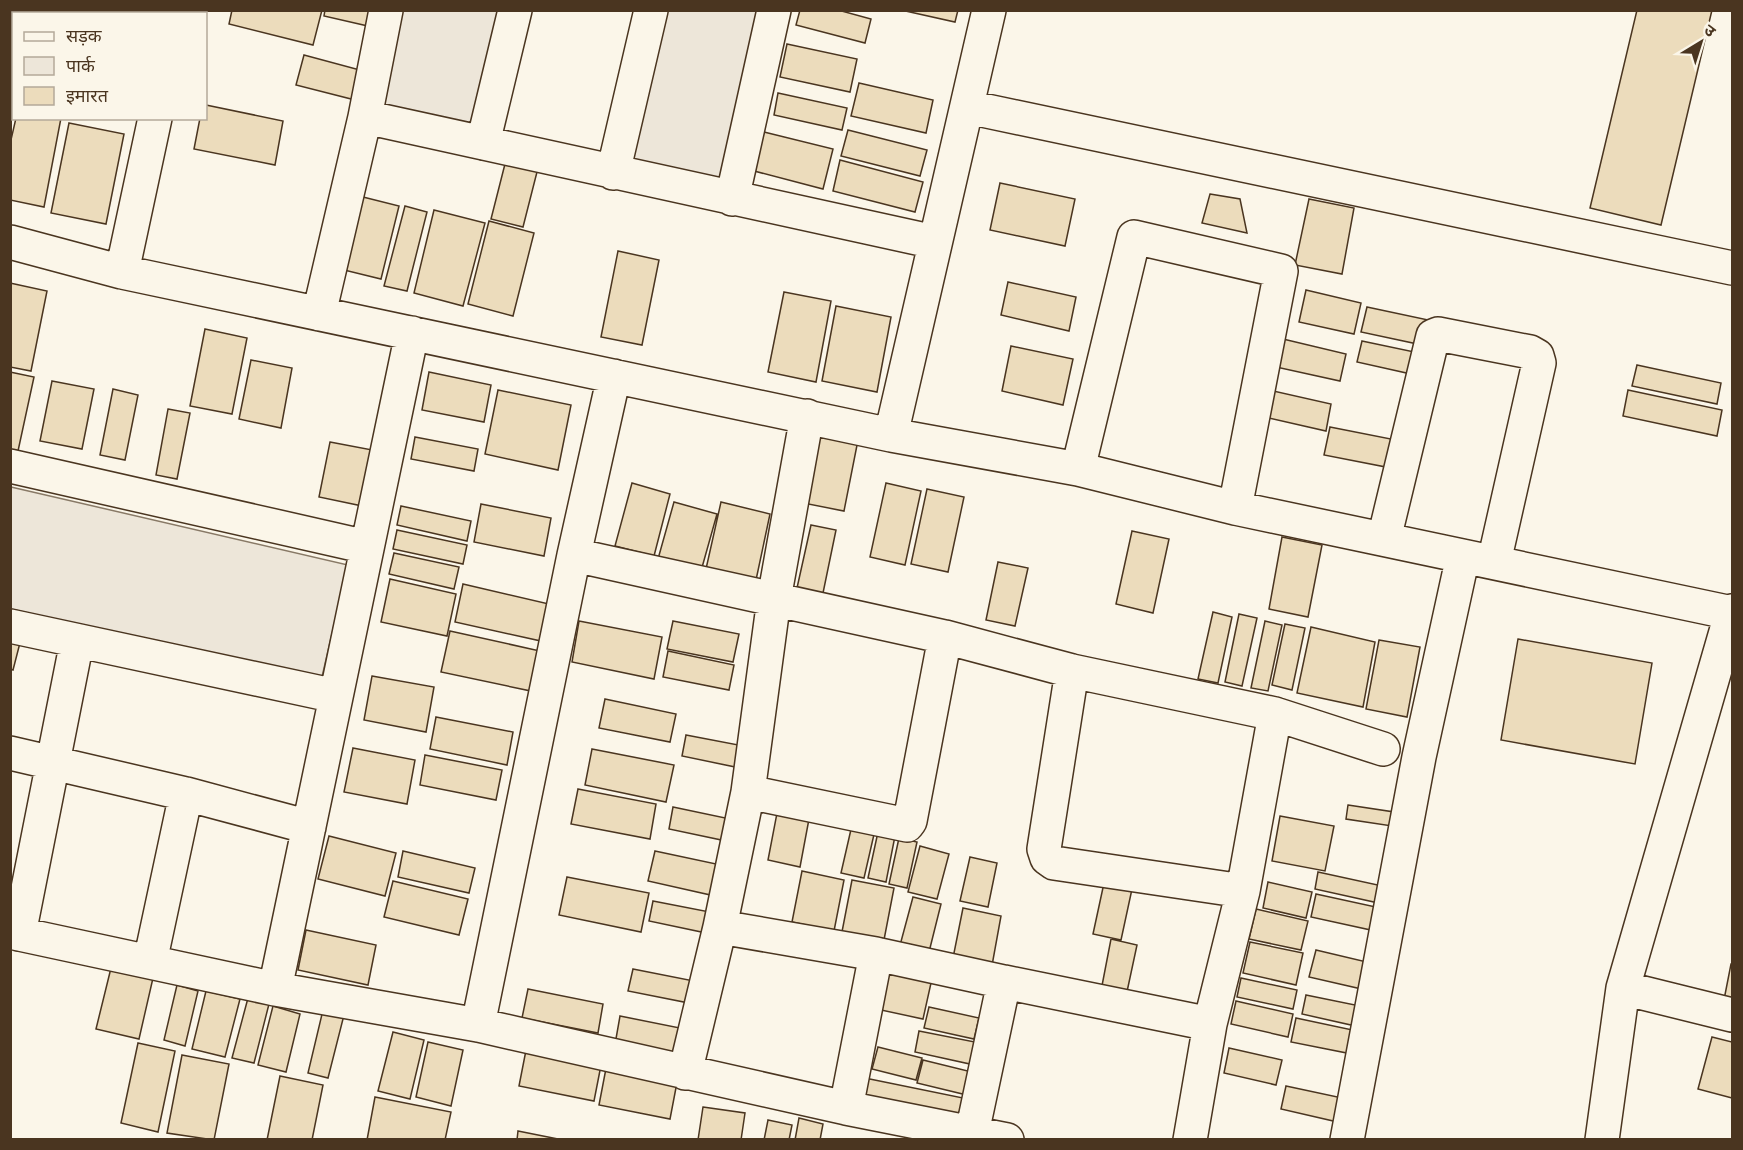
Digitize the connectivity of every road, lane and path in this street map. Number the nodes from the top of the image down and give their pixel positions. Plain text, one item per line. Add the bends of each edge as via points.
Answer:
1 (386, 10) edge
2 (515, 10) edge
3 (651, 10) edge
4 (774, 10) edge
5 (989, 10) edge
6 (968, 107) junction
7 (365, 117) junction
8 (155, 120) edge
9 (483, 143) junction
10 (613, 173) junction
11 (732, 199) junction
12 (10, 242) edge
13 (935, 242) junction
14 (1732, 268) edge
15 (122, 272) junction
16 (319, 314) junction
17 (412, 333) junction
18 (614, 376) junction
19 (807, 416) junction
20 (891, 435) junction
21 (10, 466) edge
22 (1078, 470) junction
23 (1235, 508) junction
24 (1384, 539) junction
25 (367, 547) junction
26 (574, 555) junction
27 (1478, 559) junction
28 (774, 599) junction
29 (1732, 612) edge
30 (10, 627) edge
31 (945, 637) junction
32 (77, 641) junction
33 (1072, 671) junction
34 (336, 696) junction
35 (1275, 714) junction
36 (1383, 749) dead end
37 (10, 753) edge
38 (51, 762) junction
39 (748, 792) junction
40 (186, 794) junction
41 (309, 827) junction
42 (1243, 891) junction
43 (720, 927) junction
44 (15, 933) edge
45 (876, 954) junction
46 (150, 962) junction
47 (1004, 982) junction
48 (1623, 988) junction
49 (275, 989) junction
50 (1732, 1015) edge
51 (1210, 1024) junction
52 (478, 1025) junction
53 (685, 1072) junction
54 (846, 1108) junction
55 (972, 1133) junction
56 (1007, 1140) edge
57 (1190, 1140) edge
58 (1347, 1140) edge
59 (1602, 1140) edge

1 - 7 street
2 - 9 street
3 - 10 street
4 - 11 street
5 - 6 street
6 - 13 street
6 - 14 street
7 - 9 street
7 - 16 street
8 - 15 street
9 - 10 street
10 - 11 street
11 - 13 street
12 - 15 street
13 - 20 street
15 - 16 street
16 - 17 street
17 - 18 street
17 - 25 street
18 - 19 street
18 - 26 street
19 - 20 street
19 - 28 street
20 - 22 street
21 - 25 street
22 - 23 street
22 - 23 street via 1134,237 1281,271
23 - 24 street
24 - 27 street
24 - 27 street via 1433,336 1530,352 1539,363
25 - 34 street
26 - 28 street
26 - 52 street
27 - 29 street
27 - 58 street via 1419,757
28 - 31 street
28 - 39 street
29 - 48 street
30 - 32 street
31 - 33 street
31 - 39 street via 907,825
32 - 34 street
32 - 38 street
33 - 35 street
33 - 42 street via 1044,849 1047,858 1054,863
34 - 41 street
35 - 36 street
35 - 42 street
37 - 38 street
38 - 40 street
38 - 44 street
39 - 43 street
40 - 41 street
40 - 46 street
41 - 49 street
42 - 51 street
43 - 45 street
43 - 53 street
44 - 46 street
45 - 47 street
45 - 54 street
46 - 49 street
47 - 51 street
47 - 55 street
48 - 50 street
48 - 59 street
49 - 52 street
51 - 57 street
52 - 53 street
53 - 54 street
54 - 55 street
55 - 56 street

